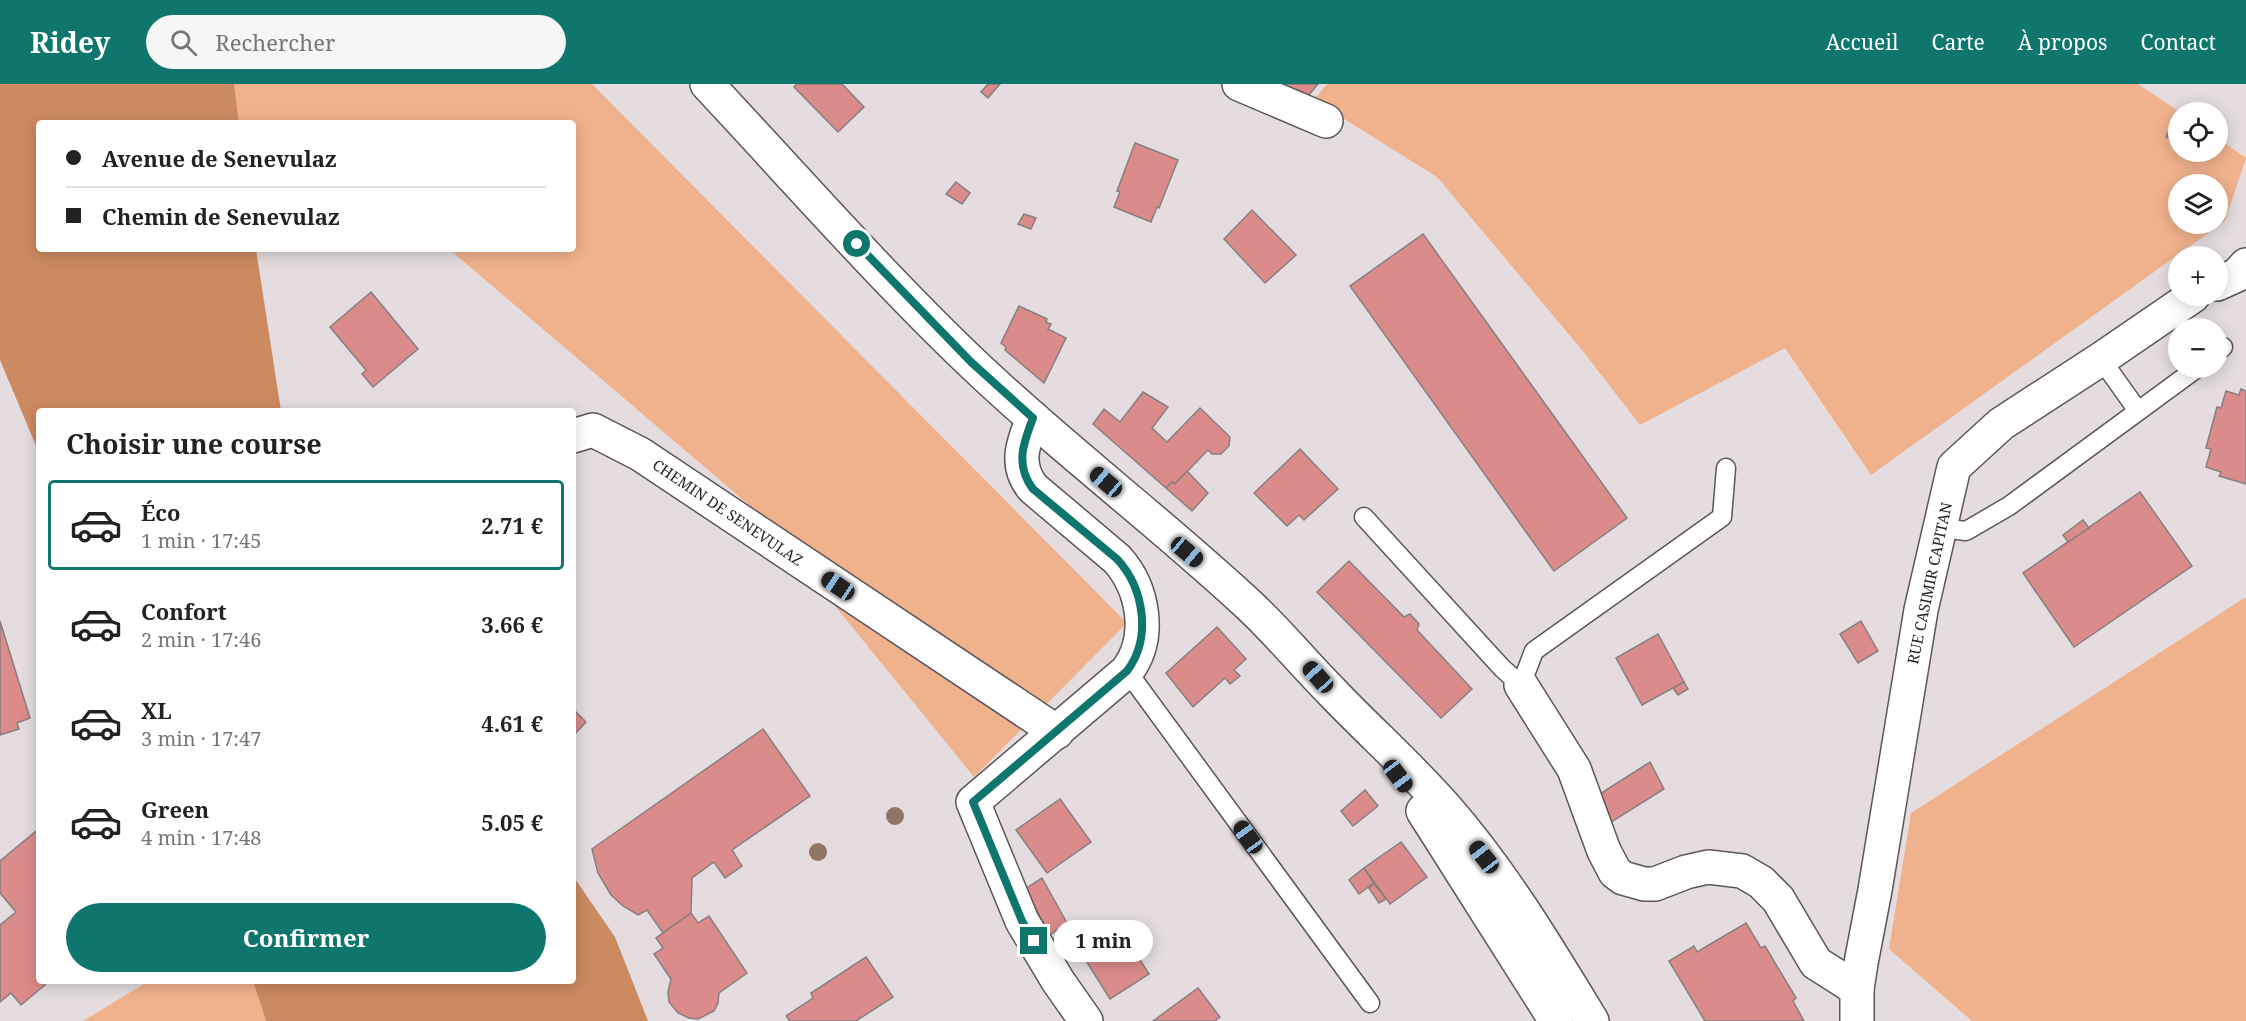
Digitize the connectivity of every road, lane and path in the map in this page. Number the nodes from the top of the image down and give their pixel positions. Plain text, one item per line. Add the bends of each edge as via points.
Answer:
1 (707, 84) edge
2 (1239, 84) edge
3 (1326, 121) dead end
4 (2178, 306) edge
5 (2101, 359) junction
6 (2183, 378) edge
7 (2138, 411) junction
8 (1033, 418) junction
9 (576, 435) edge
10 (1726, 468) dead end
11 (1364, 517) dead end
12 (1940, 528) junction
13 (1127, 671) junction
14 (1521, 685) junction
15 (1330, 691) junction
16 (1057, 732) junction
17 (1857, 989) junction
18 (1370, 1003) dead end
19 (1086, 1021) edge
20 (1556, 1021) edge
21 (1592, 1021) edge
22 (1857, 1021) edge

1 - 8 street via 915,306
2 - 3 street
4 - 5 street, RUE CASIMIR CAPITAN
5 - 7 lane
5 - 12 street, RUE CASIMIR CAPITAN via 2001,424 1954,467
6 - 7 lane
7 - 12 lane via 2000,511 1966,531
8 - 13 street via 1021,455 1028,482 1127,569 1137,592 1141,638 1139,651
8 - 15 street via 1251,607
9 - 16 street, CHEMIN DE SENEVULAZ via 593,430 640,454
10 - 14 lane via 1722,517 1534,651
11 - 14 lane
12 - 17 street, RUE CASIMIR CAPITAN via 1919,621
13 - 16 street
13 - 18 lane
14 - 17 street via 1574,769 1615,872 1623,878 1655,884 1708,867 1742,871 1778,899 1816,963
15 - 20 street via 1426,816
15 - 21 street via 1411,770 1460,825 1518,904
16 - 19 street via 973,802 1022,921
17 - 22 street, RUE CASIMIR CAPITAN

